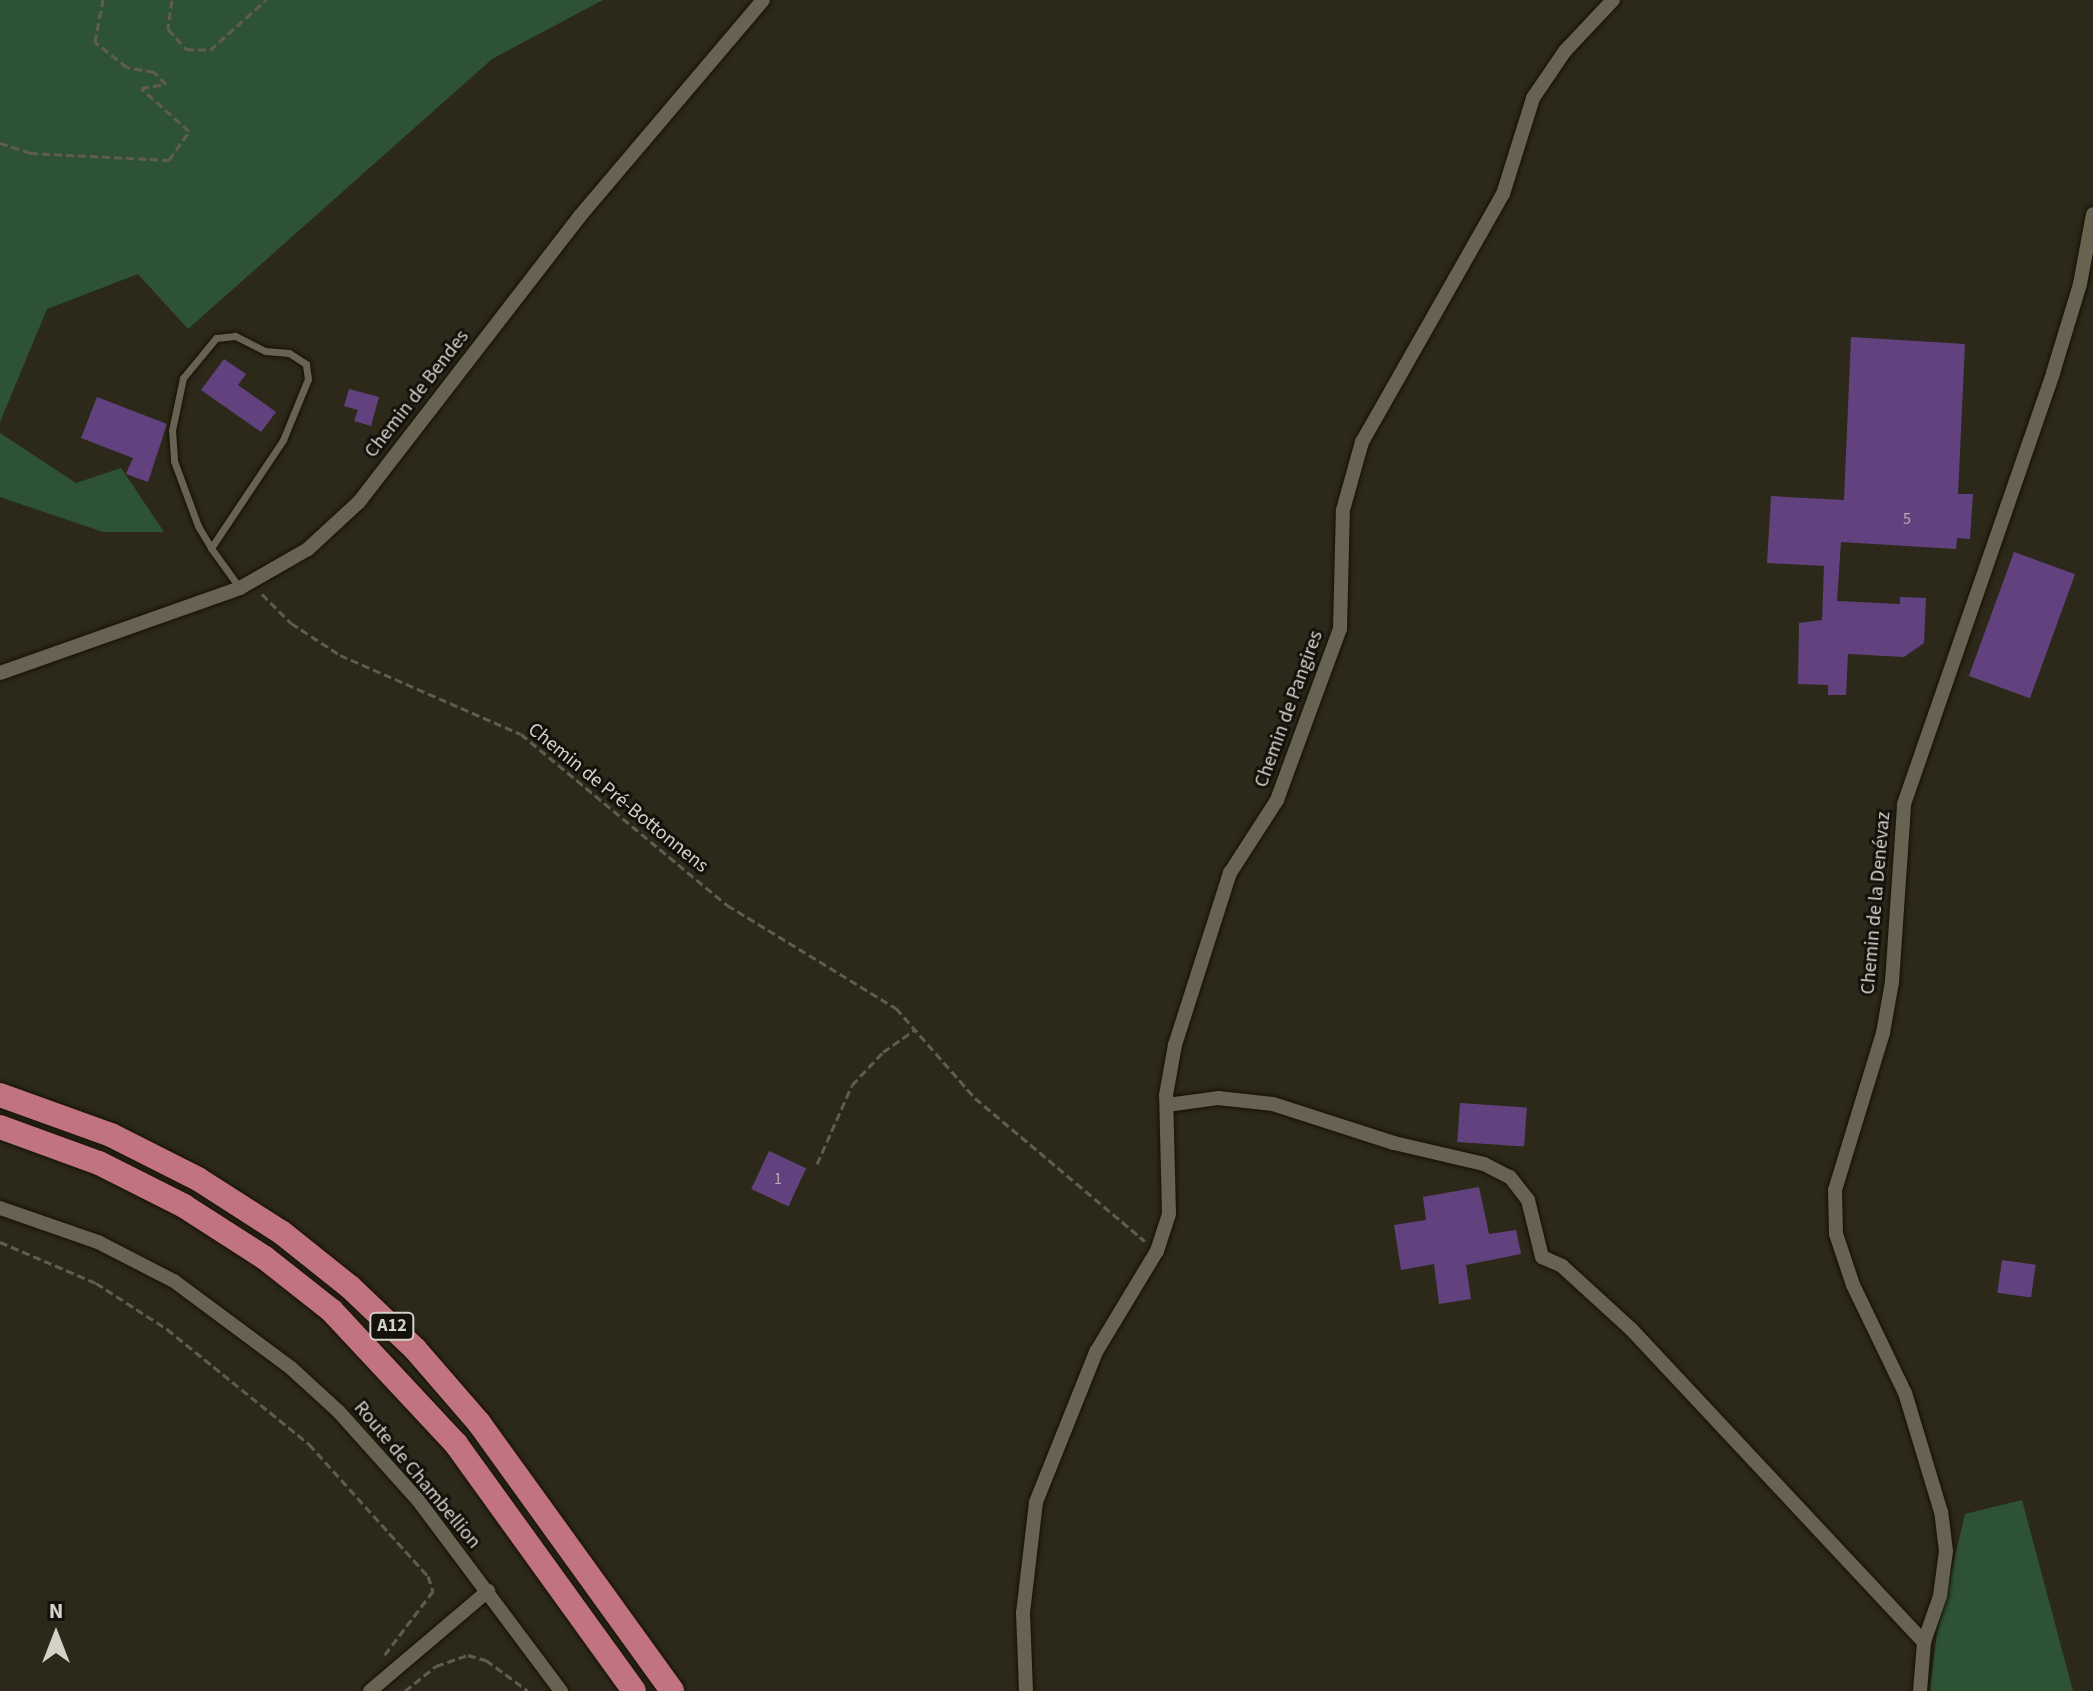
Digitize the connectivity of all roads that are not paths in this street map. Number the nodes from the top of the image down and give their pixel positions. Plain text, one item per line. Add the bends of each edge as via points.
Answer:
1 (763, 0) edge
2 (1613, 0) edge
3 (2093, 214) edge
4 (211, 548) junction
5 (240, 588) junction
6 (0, 673) edge
7 (0, 1095) edge
8 (1167, 1105) junction
9 (0, 1127) edge
10 (0, 1208) edge
11 (488, 1591) junction
12 (1924, 1642) junction
13 (370, 1691) edge
14 (561, 1691) edge
15 (634, 1691) edge
16 (672, 1691) edge
17 (1026, 1691) edge
18 (1920, 1691) edge

1 - 5 street, Chemin de Bendes via 580,216 359,502 308,549
2 - 8 street, Chemin de Pangires via 1565,51 1533,98 1503,194 1362,442 1343,510 1340,629 1277,800 1230,873 1175,1045
3 - 12 street, Chemin de la Denévaz via 2080,284 2053,373 1904,804 1892,982 1883,1033 1835,1190 1836,1234 1853,1285 1905,1393 1941,1512 1944,1566
4 - 4 lane via 174,461 172,430 183,378 216,338 235,336 265,351 289,353 306,364 308,379 283,440
4 - 5 lane
5 - 6 street, Chemin de Bendes
7 - 16 highway, A12 via 111,1135 198,1179 281,1232 350,1287 415,1349 479,1423
8 - 12 street via 1218,1098 1273,1104 1394,1143 1484,1164 1510,1177 1528,1200 1539,1228 1542,1257 1562,1266 1631,1329
8 - 17 street, Chemin de Pangires via 1169,1214 1157,1251 1096,1352 1036,1502 1023,1613
9 - 15 highway, A12 via 99,1163 184,1206 265,1258 332,1311 456,1444
10 - 11 street, Route de Chambellion via 98,1242 174,1281 231,1320 339,1412 418,1500
11 - 13 street
11 - 14 street, Route de Chambellion
12 - 18 street, Chemin de la Denévaz

